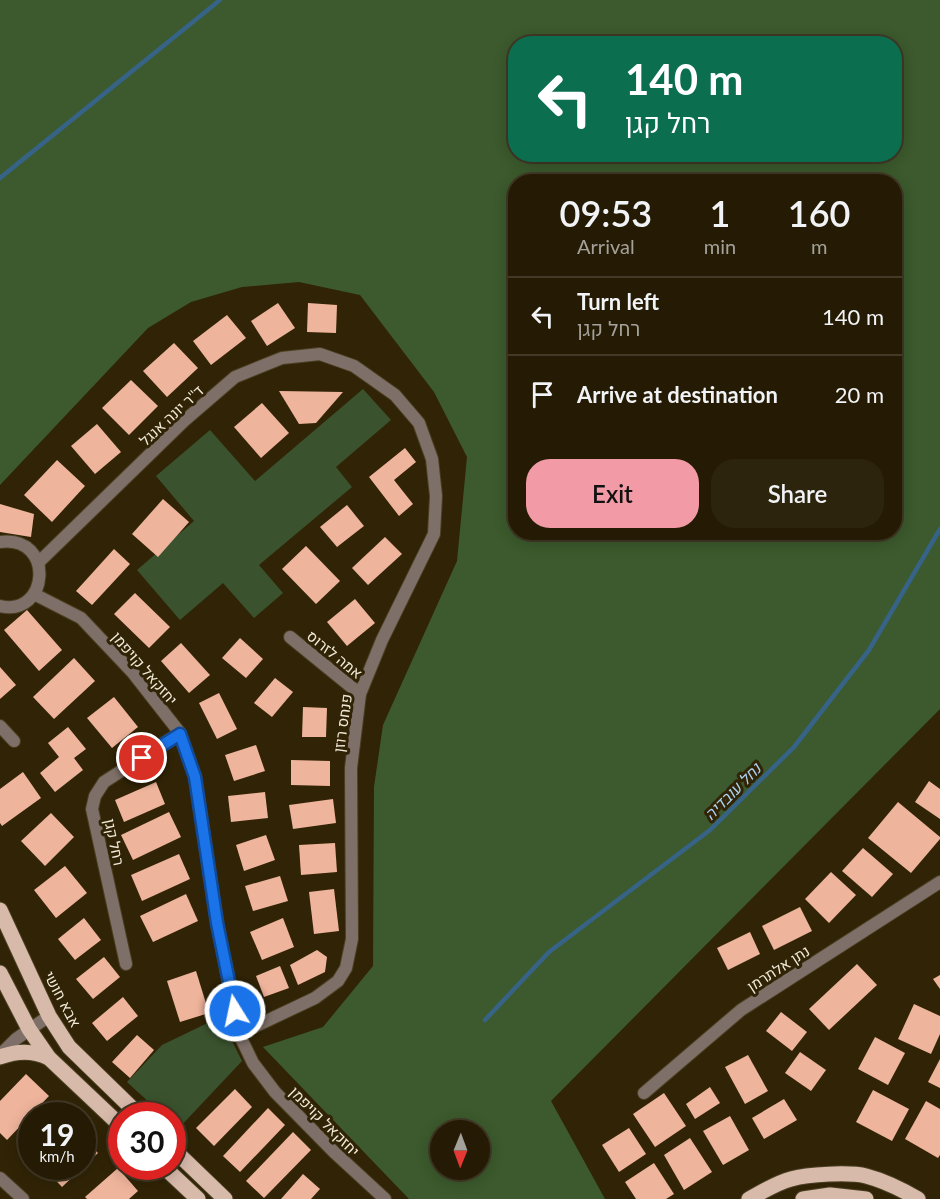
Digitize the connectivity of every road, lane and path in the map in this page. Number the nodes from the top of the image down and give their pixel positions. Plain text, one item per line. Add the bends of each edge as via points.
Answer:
1 (354, 366) joint
2 (0, 542) edge
3 (39, 562) junction
4 (34, 594) junction
5 (0, 606) edge
6 (291, 637) dead end
7 (360, 694) junction
8 (0, 726) edge
9 (180, 734) junction
10 (14, 741) dead end
11 (940, 882) edge
12 (0, 910) edge
13 (126, 964) dead end
14 (0, 973) edge
15 (49, 1016) junction
16 (29, 1029) junction
17 (239, 1034) junction
18 (0, 1056) edge
19 (49, 1058) junction
20 (644, 1094) dead end
21 (126, 1102) edge
22 (108, 1114) edge
23 (186, 1161) edge
24 (0, 1178) edge
25 (178, 1180) edge
26 (23, 1199) edge
27 (198, 1199) edge
28 (225, 1199) edge
29 (385, 1199) edge
30 (749, 1199) edge
31 (803, 1199) edge
32 (866, 1199) edge
33 (918, 1199) edge

1 - 3 street, ד''ר יונה אנגל via 320,354 282,358 235,377 184,421
1 - 7 street, פנחס רוזן via 394,394 419,423 432,459 436,496 434,534
2 - 3 street via 24,545
3 - 4 street via 41,573
4 - 5 street via 15,606
4 - 9 street, יחזקאל קויפמן via 81,618 134,673
6 - 7 street, אמה לזרוס
7 - 17 street, פנחס רוזן via 351,768 352,939 346,968 338,981 315,998
8 - 10 street
9 - 13 street, רחל קגן via 104,782 95,796 92,809
9 - 17 street, יחזקאל קויפמן via 195,777
11 - 20 street, נתן אלתרמן via 741,1010
12 - 15 main road, אבא חושי
14 - 16 main road
15 - 16 street
15 - 21 main road, אבא חושי via 69,1047
16 - 18 street
16 - 19 main road
17 - 29 street, יחזקאל קויפמן via 253,1063 275,1092
18 - 19 main road via 35,1052
19 - 22 main road
23 - 28 main road
24 - 26 street
25 - 27 main road
30 - 33 main road via 792,1178 831,1174 864,1176
31 - 32 main road via 830,1195

